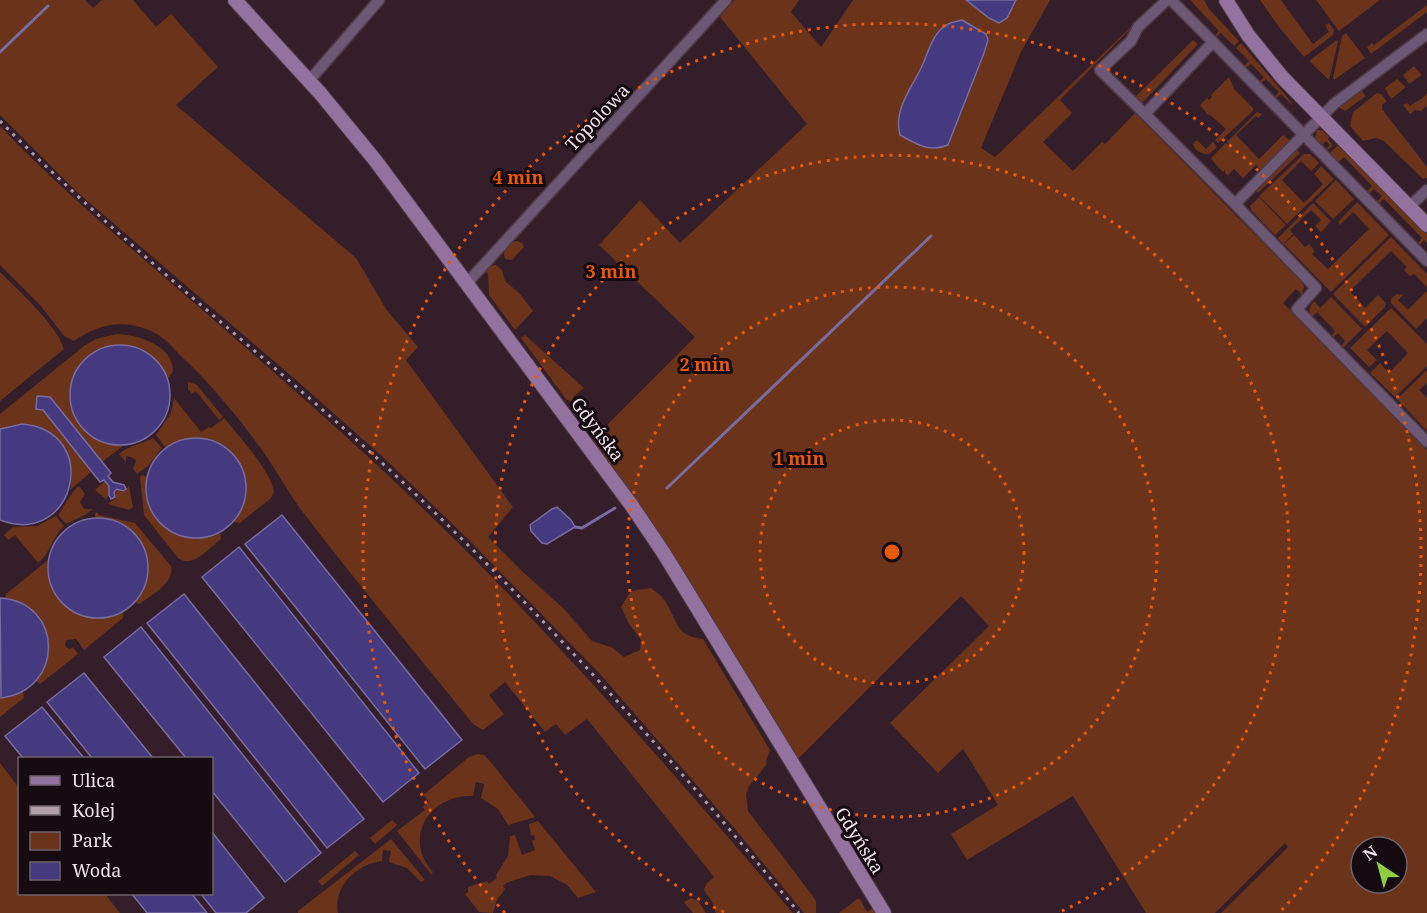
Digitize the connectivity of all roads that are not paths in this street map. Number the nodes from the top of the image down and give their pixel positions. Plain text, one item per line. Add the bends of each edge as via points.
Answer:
1 (235, 0) edge
2 (379, 0) edge
3 (726, 0) edge
4 (1167, 0) edge
5 (1172, 0) edge
6 (1226, 0) edge
7 (1427, 34) edge
8 (1212, 42) junction
9 (309, 81) junction
10 (1145, 114) junction
11 (1321, 117) junction
12 (1304, 136) junction
13 (1427, 190) edge
14 (1235, 204) junction
15 (1408, 207) junction
16 (1427, 225) edge
17 (1427, 261) edge
18 (467, 283) junction
19 (1427, 442) edge
20 (884, 913) edge

1 - 9 main road, Gdyńska
2 - 9 street
3 - 18 street, Topolowa
4 - 10 street via 1100,70
5 - 8 street
6 - 11 main road via 1259,50
7 - 11 street
8 - 10 street
8 - 12 street
9 - 18 main road, Gdyńska via 375,160
10 - 14 street
11 - 12 street
11 - 15 main road
12 - 14 street
12 - 17 street
13 - 15 street
14 - 19 street via 1316,288 1297,309
15 - 16 main road
18 - 20 main road, Gdyńska via 651,534

